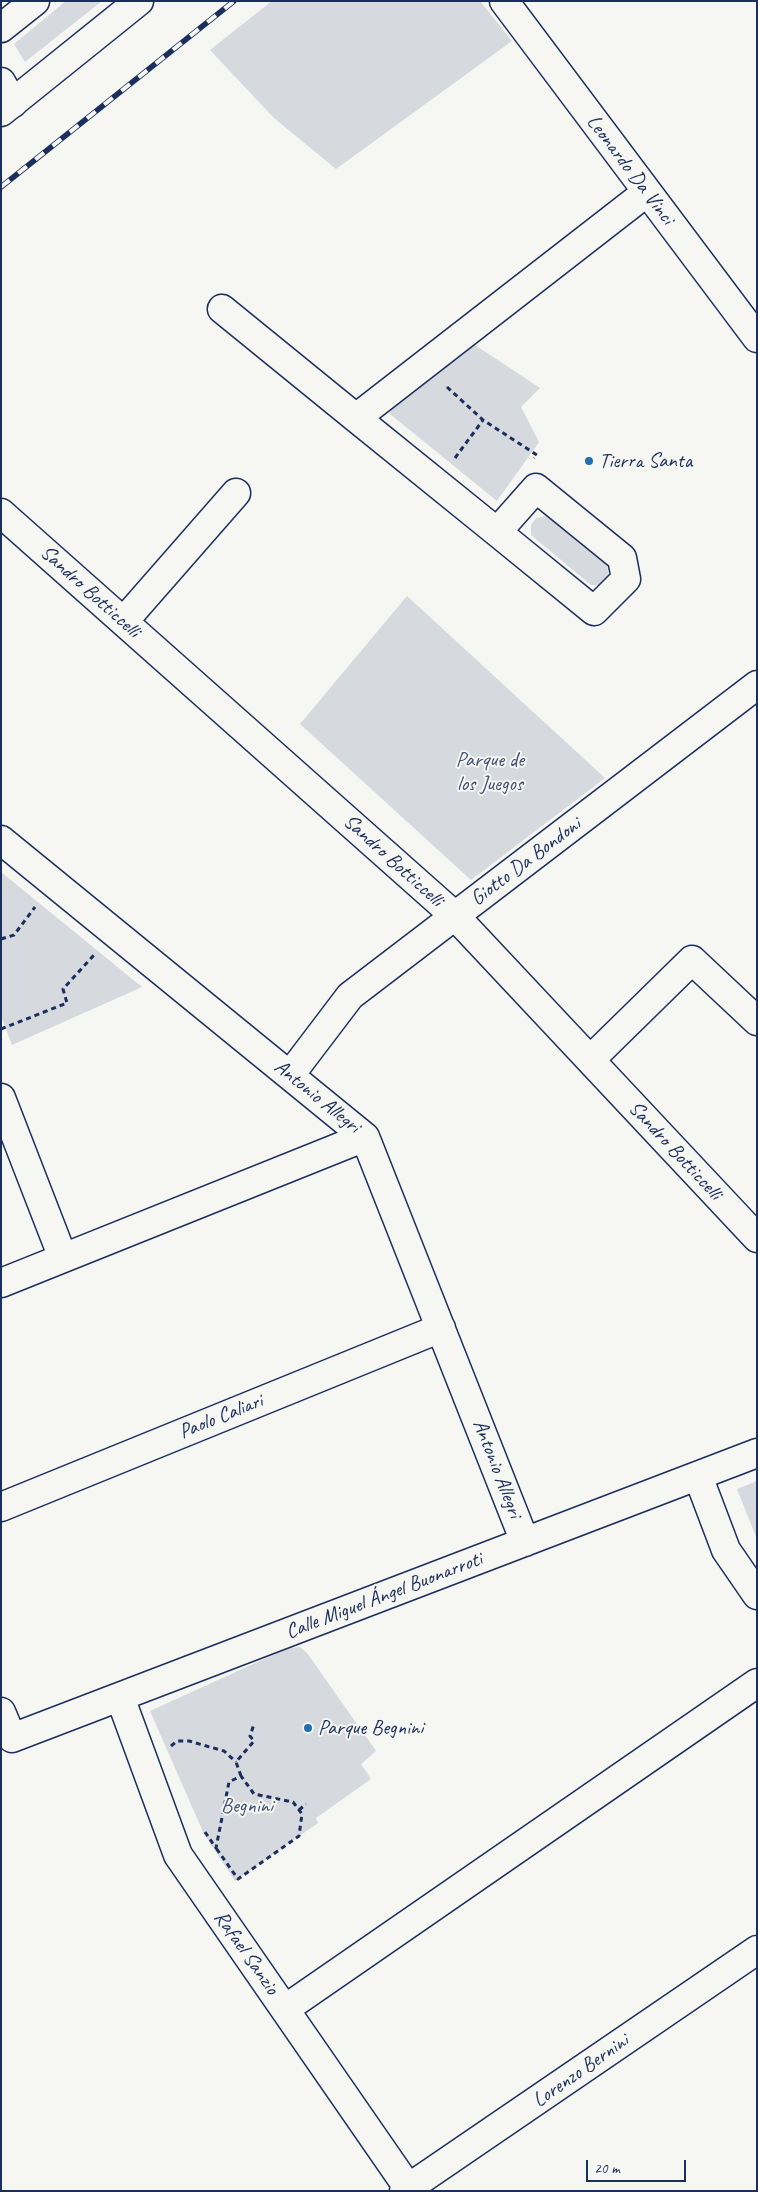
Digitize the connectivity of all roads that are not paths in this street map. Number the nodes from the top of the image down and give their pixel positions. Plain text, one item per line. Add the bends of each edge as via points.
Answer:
1 (35, 1) edge
2 (139, 1) edge
3 (504, 1) edge
4 (1, 28) edge
5 (5, 99) edge
6 (647, 192) junction
7 (222, 309) dead end
8 (757, 338) edge
9 (356, 418) junction
10 (236, 493) dead end
11 (1, 512) edge
12 (496, 532) junction
13 (124, 621) junction
14 (757, 685) edge
15 (1, 840) edge
16 (455, 916) junction
17 (757, 1021) edge
18 (590, 1060) junction
19 (290, 1075) junction
20 (1, 1098) edge
21 (365, 1137) junction
22 (757, 1238) edge
23 (63, 1258) junction
24 (1, 1283) edge
25 (441, 1328) junction
26 (757, 1453) edge
27 (698, 1476) junction
28 (1, 1507) edge
29 (525, 1542) junction
30 (757, 1595) edge
31 (757, 1683) edge
32 (120, 1697) junction
33 (1, 1712) edge
34 (757, 1950) edge
35 (285, 2009) junction
36 (407, 2190) edge

1 - 4 street
2 - 5 street
3 - 6 street, Leonardo Da Vinci
6 - 8 street, Leonardo Da Vinci
6 - 9 street
7 - 9 street
9 - 12 street
10 - 13 street
11 - 13 street, Sandro Botticcelli
12 - 12 street via 536,488 622,558 626,579 594,612
13 - 16 street, Sandro Botticcelli
14 - 16 street, Giotto Da Bondoni
15 - 19 street, Antonio Allegri
16 - 18 street, Sandro Botticcelli
16 - 19 street, Giotto Da Bondoni via 350,996
17 - 18 street via 692,960
18 - 22 street, Sandro Botticcelli
19 - 21 street, Antonio Allegri
20 - 23 street
21 - 23 street
21 - 25 street, Antonio Allegri
23 - 24 street
25 - 28 street, Paolo Caliari
25 - 29 street, Antonio Allegri
26 - 27 street, Calle Miguel Ángel Buonarroti
27 - 29 street, Calle Miguel Ángel Buonarroti
27 - 30 street via 726,1550
29 - 32 street, Calle Miguel Ángel Buonarroti
31 - 35 street
32 - 33 street, Calle Miguel Ángel Buonarroti via 12,1738
32 - 35 street, Rafael Sanzio via 178,1855
34 - 36 street, Lorenzo Bernini
35 - 36 street, Rafael Sanzio

